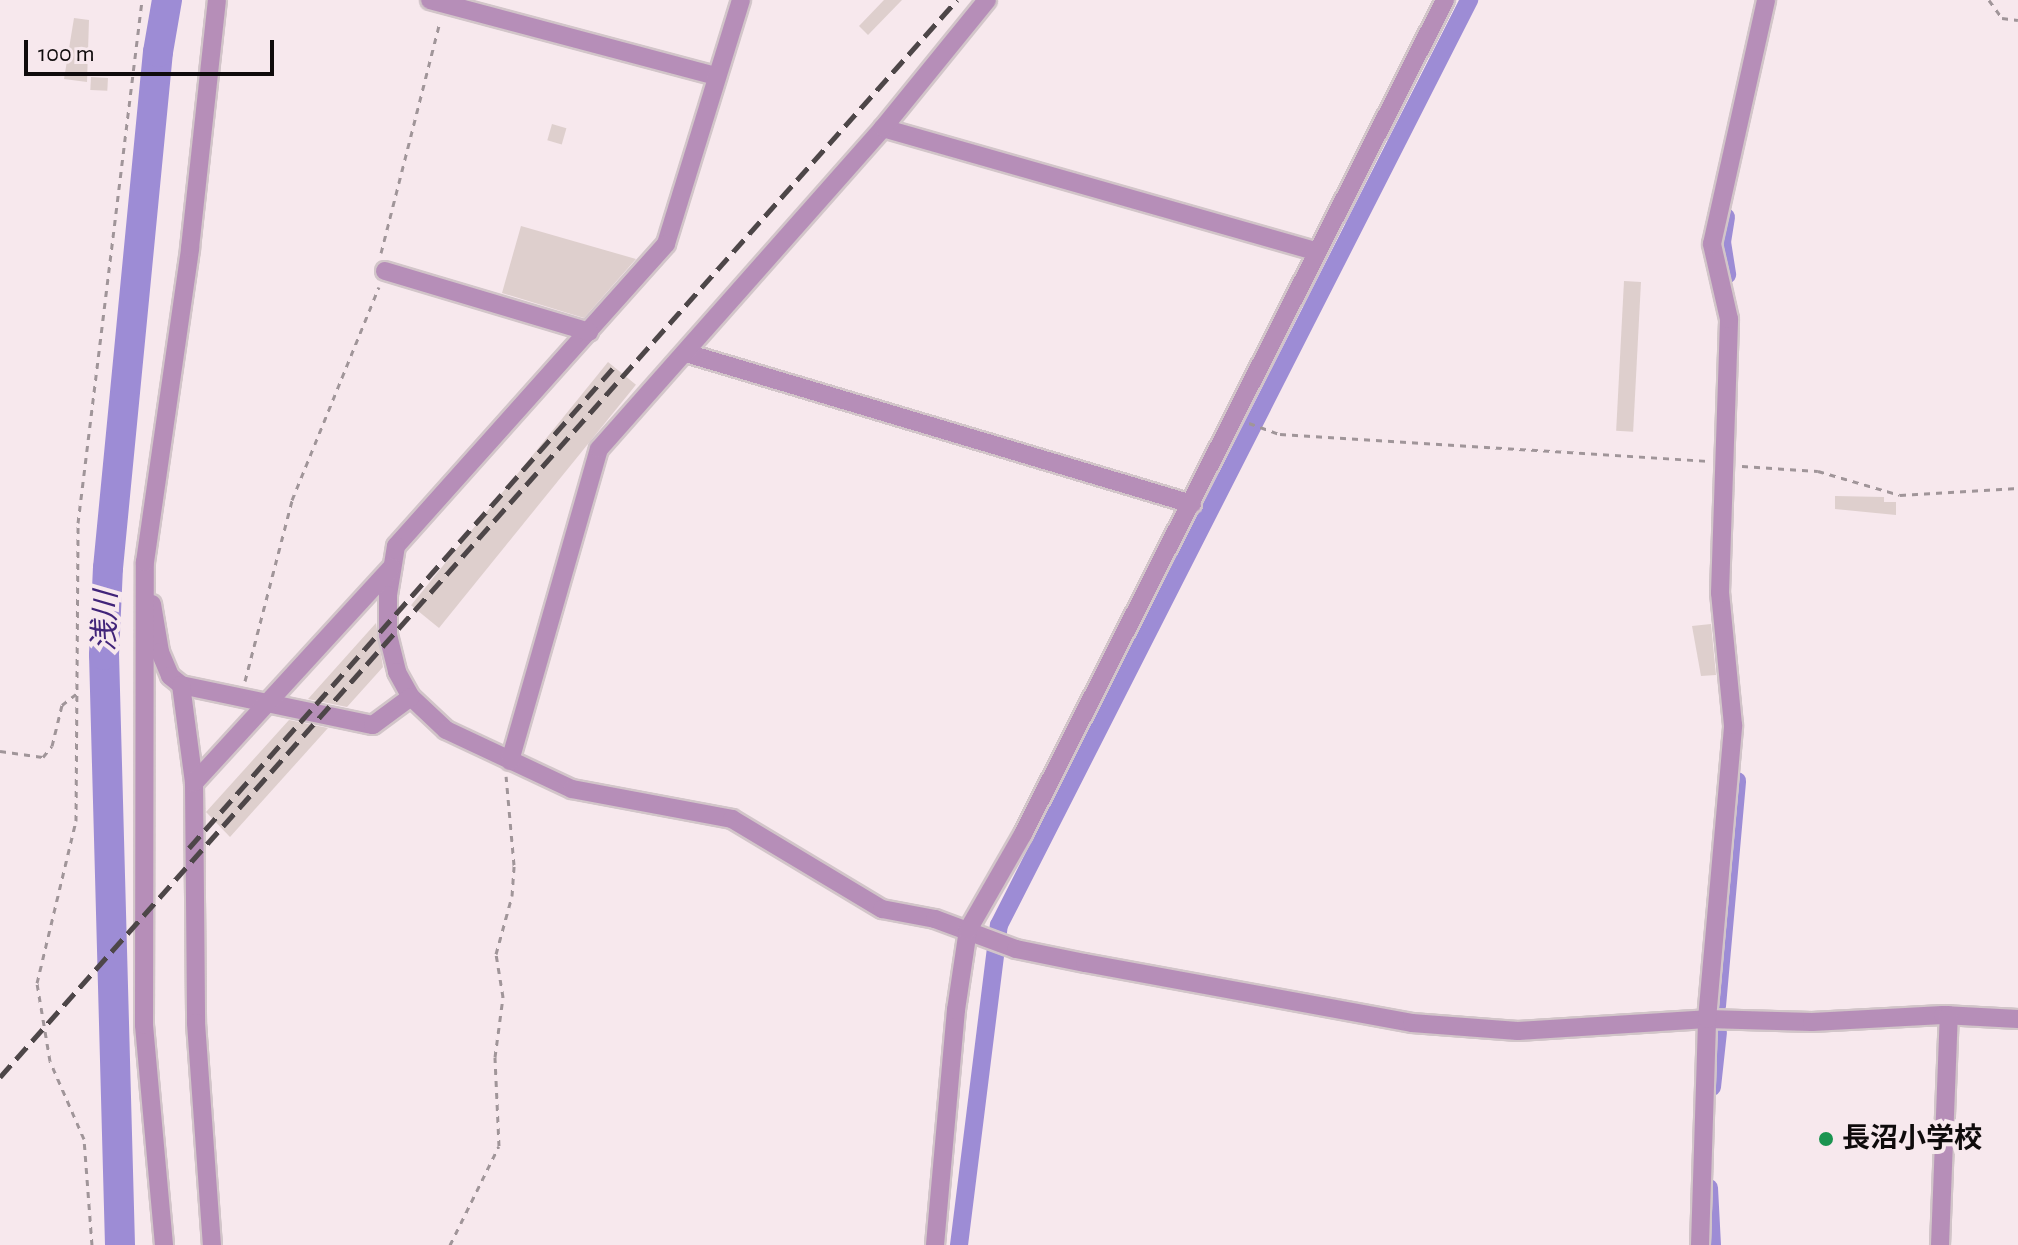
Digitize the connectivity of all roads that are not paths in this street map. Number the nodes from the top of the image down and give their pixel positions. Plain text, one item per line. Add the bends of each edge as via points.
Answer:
1 (217, 0) edge
2 (741, 0) edge
3 (987, 0) edge
4 (1445, 0) edge
5 (1766, 0) edge
6 (437, 2) edge
7 (715, 76) junction
8 (883, 128) junction
9 (1316, 251) junction
10 (385, 271) road end
11 (589, 332) junction
12 (686, 353) junction
13 (1192, 504) junction
14 (145, 562) junction
15 (392, 567) junction
16 (181, 685) junction
17 (411, 697) junction
18 (269, 704) junction
19 (510, 761) junction
20 (194, 783) junction
21 (968, 930) junction
22 (1949, 1015) junction
23 (1707, 1019) junction
24 (2018, 1019) edge
25 (164, 1245) edge
26 (212, 1245) edge
27 (935, 1245) edge
28 (1700, 1245) edge
29 (1940, 1245) edge

1 - 14 street via 190,248
2 - 7 street
3 - 8 street
4 - 9 street
5 - 23 street via 1712,244 1729,319 1720,593 1733,725
6 - 7 street
7 - 11 street via 666,244
8 - 9 street
8 - 12 street
9 - 13 street
10 - 11 street
11 - 15 street via 396,546
12 - 13 street
12 - 19 street via 599,449
13 - 21 street
14 - 16 street via 160,652 170,676
14 - 25 street via 144,1025
15 - 17 street via 388,635 397,672
15 - 18 street
16 - 18 street
16 - 20 street
17 - 18 street via 373,725
17 - 19 street via 446,730
18 - 20 street
19 - 21 street via 572,789 732,819 856,897 882,909
20 - 26 street via 196,1023
21 - 23 street via 1005,946 1412,1023 1518,1031
21 - 27 street
22 - 23 street via 1812,1022
22 - 24 street
22 - 29 street
23 - 28 street

